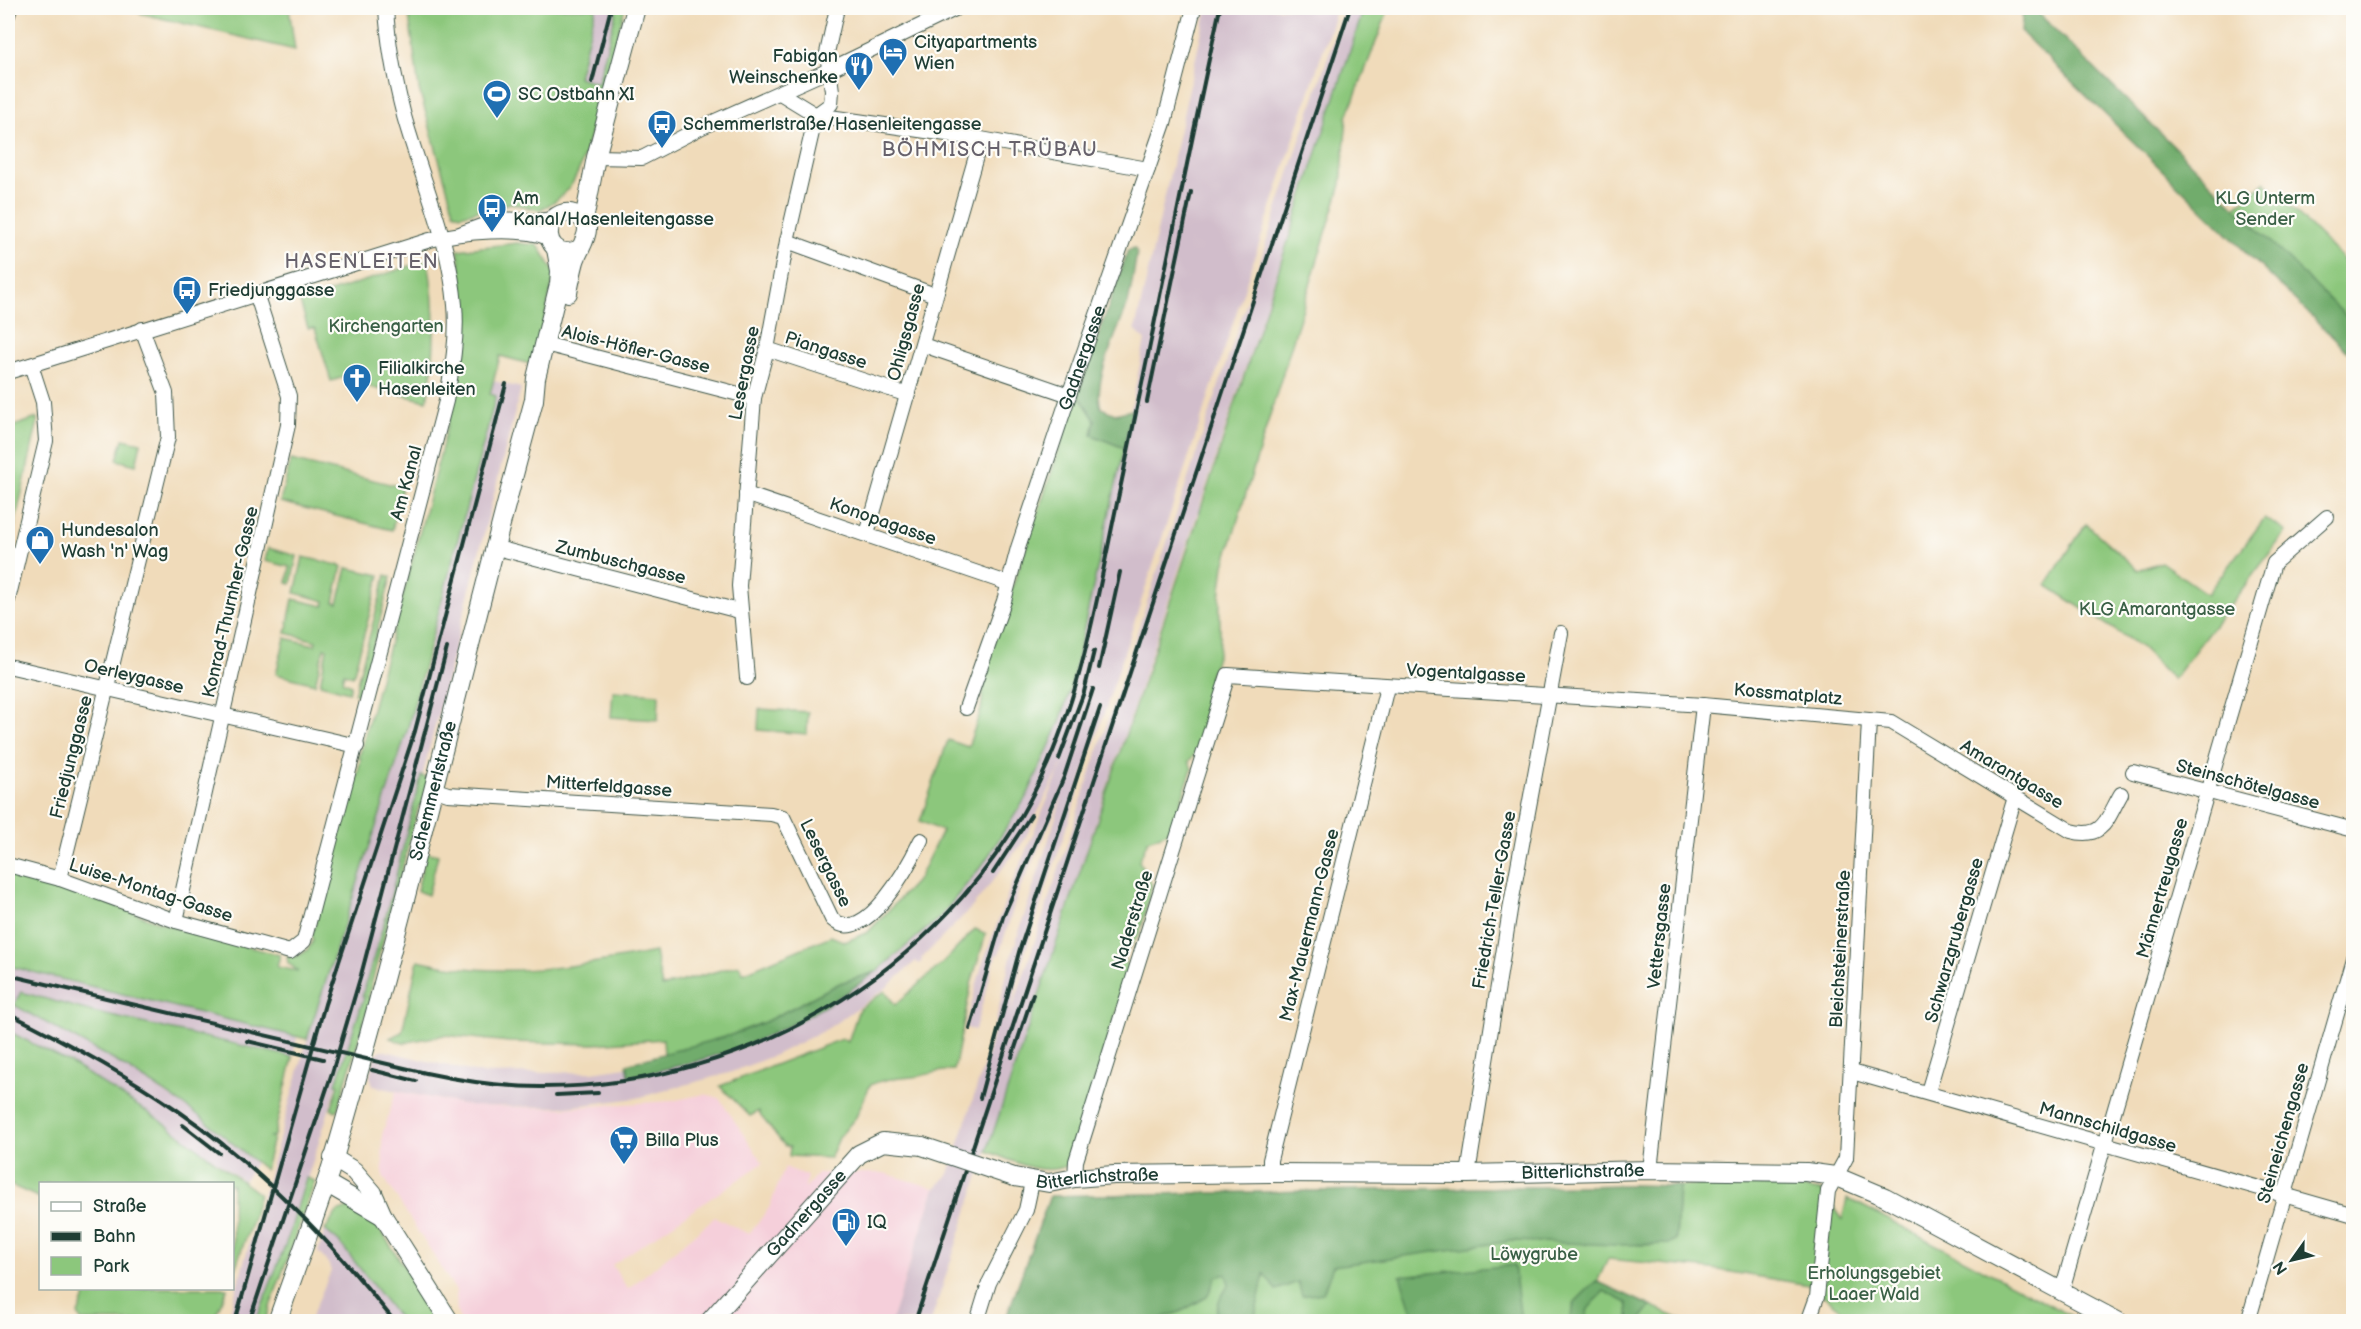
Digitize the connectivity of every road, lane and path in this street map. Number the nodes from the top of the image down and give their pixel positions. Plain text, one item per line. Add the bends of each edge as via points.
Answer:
1 (10, 8) edge
2 (386, 8) edge
3 (636, 8) edge
4 (837, 8) edge
5 (957, 8) edge
6 (1194, 8) edge
7 (8, 15) edge
8 (827, 71) junction
9 (780, 93) junction
10 (816, 115) junction
11 (981, 139) junction
12 (596, 157) junction
13 (1148, 169) junction
14 (569, 217) junction
15 (460, 234) junction
16 (444, 237) junction
17 (787, 242) junction
18 (553, 244) junction
19 (581, 248) junction
20 (256, 293) junction
21 (934, 295) junction
22 (142, 330) junction
23 (923, 345) junction
24 (551, 346) junction
25 (767, 349) junction
26 (30, 364) junction
27 (8, 372) edge
28 (908, 395) junction
29 (1069, 395) junction
30 (754, 398) junction
31 (746, 494) junction
32 (2327, 517) dead end
33 (867, 534) junction
34 (494, 547) junction
35 (1007, 583) junction
36 (8, 600) edge
37 (739, 610) junction
38 (1561, 633) dead end
39 (8, 666) edge
40 (1228, 675) joint
41 (747, 678) dead end
42 (1387, 687) junction
43 (106, 688) junction
44 (1548, 696) junction
45 (1703, 705) junction
46 (966, 708) dead end
47 (222, 716) junction
48 (1869, 721) junction
49 (357, 746) junction
50 (2133, 772) dead end
51 (433, 789) junction
52 (2208, 793) junction
53 (2121, 794) dead end
54 (2014, 797) junction
55 (783, 817) joint
56 (2354, 830) edge
57 (921, 840) dead end
58 (8, 865) edge
59 (60, 879) junction
60 (176, 921) junction
61 (284, 950) joint
62 (2354, 955) edge
63 (1852, 1072) junction
64 (1928, 1092) junction
65 (2106, 1145) junction
66 (333, 1158) junction
67 (1650, 1170) junction
68 (1270, 1173) junction
69 (1468, 1174) junction
70 (1835, 1176) junction
71 (1014, 1177) joint
72 (1076, 1178) junction
73 (1032, 1182) junction
74 (326, 1183) junction
75 (2284, 1196) junction
76 (2354, 1215) edge
77 (382, 1216) junction
78 (2062, 1290) junction
79 (277, 1322) edge
80 (450, 1322) edge
81 (709, 1322) edge
82 (977, 1322) edge
83 (1808, 1322) edge
84 (2119, 1322) edge
85 (2248, 1322) edge

1 - 7 street
2 - 16 street, Am Kanal via 404,117
3 - 12 main road
4 - 8 street
5 - 8 street
6 - 13 street, Gadnergasse
8 - 9 street
8 - 10 street via 831,104
9 - 10 street
9 - 12 street via 642,158
10 - 11 street
10 - 17 street, Lesergasse
11 - 13 street
11 - 21 street, Ohligsgasse
12 - 14 main road
13 - 29 street, Gadnergasse
14 - 15 street via 500,219
14 - 18 main road via 549,225
14 - 19 main road via 588,235
15 - 16 street
15 - 18 street via 520,231
16 - 20 street
16 - 49 street, Am Kanal via 455,307 451,375
17 - 21 street
17 - 25 street, Lesergasse
18 - 19 main road via 568,253
18 - 24 main road, Schemmerlstraße via 560,271
19 - 24 main road, Schemmerlstraße
20 - 22 street
20 - 47 street, Konrad-Thurnher-Gasse via 289,396 288,425
21 - 23 street, Ohligsgasse
22 - 26 street
22 - 43 street, Friedjunggasse via 166,393 168,437
23 - 28 street, Ohligsgasse
23 - 29 street
24 - 30 street, Alois-Höfler-Gasse
24 - 34 main road, Schemmerlstraße
25 - 28 street, Piangasse
25 - 30 street, Lesergasse
26 - 27 street
26 - 36 street via 43,402 46,441
28 - 33 street, Ohligsgasse
29 - 35 street, Gadnergasse
30 - 31 street, Lesergasse
31 - 33 street, Konopagasse
31 - 37 street, Lesergasse
32 - 52 street, Männertreugasse via 2274,563
33 - 35 street, Konopagasse
34 - 37 street, Zumbuschgasse
34 - 51 main road, Schemmerlstraße
35 - 46 street, Gadnergasse
37 - 41 street, Lesergasse
38 - 44 street, Friedrich-Teller-Gasse
39 - 43 street, Oerleygasse
40 - 42 street, Vogentalgasse
40 - 72 street, Naderstraße via 1076,1161
42 - 44 street, Vogentalgasse
42 - 68 street, Max-Mauermann-Gasse via 1269,1160
43 - 47 street, Oerleygasse
43 - 59 street, Friedjunggasse
44 - 45 street, Vogentalgasse
44 - 69 street, Friedrich-Teller-Gasse
45 - 48 street, Kossmatplatz
45 - 67 street, Vettersgasse
47 - 49 street, Oerleygasse
47 - 60 street, Konrad-Thurnher-Gasse
48 - 54 street, Amarantgasse via 1891,722
48 - 63 street, Bleichsteinerstraße
49 - 61 street, Am Kanal via 304,941 296,950
50 - 52 street, Steinschötelgasse
51 - 55 street, Mitterfeldgasse via 448,794
51 - 66 main road, Schemmerlstraße
52 - 56 street, Steinschötelgasse
52 - 65 street, Männertreugasse
53 - 54 street, Amarantgasse via 2100,829 2086,835 2071,831
54 - 64 street, Schwarzgrubergasse
55 - 57 street, Lesergasse via 837,924 855,924 878,907 904,873
58 - 59 street, Luise-Montag-Gasse
59 - 60 street, Luise-Montag-Gasse
60 - 61 street, Luise-Montag-Gasse
62 - 75 street, Steineichengasse
63 - 64 street, Mannschildgasse
63 - 70 street, Bleichsteinerstraße via 1846,1158
64 - 65 street, Mannschildgasse
65 - 75 street, Mannschildgasse
65 - 78 street, Männertreugasse
66 - 74 main road, Schemmerlstraße
66 - 77 main road via 362,1178
67 - 69 main road, Bitterlichstraße
67 - 70 main road, Bitterlichstraße via 1806,1172
68 - 69 main road, Bitterlichstraße
68 - 72 main road, Bitterlichstraße
70 - 78 main road, Bitterlichstraße via 1885,1197
70 - 83 street, Bleichsteinerstraße via 1828,1191 1817,1297
71 - 73 main road, Bitterlichstraße
71 - 81 main road, Gadnergasse, bridge via 922,1146 883,1142 859,1154
72 - 73 main road, Bitterlichstraße
73 - 82 street via 1026,1210 989,1283
74 - 77 main road
74 - 79 main road, Schemmerlstraße
75 - 76 street, Mannschildgasse
75 - 85 street, Steineichengasse
77 - 80 main road
78 - 84 main road, Bitterlichstraße

